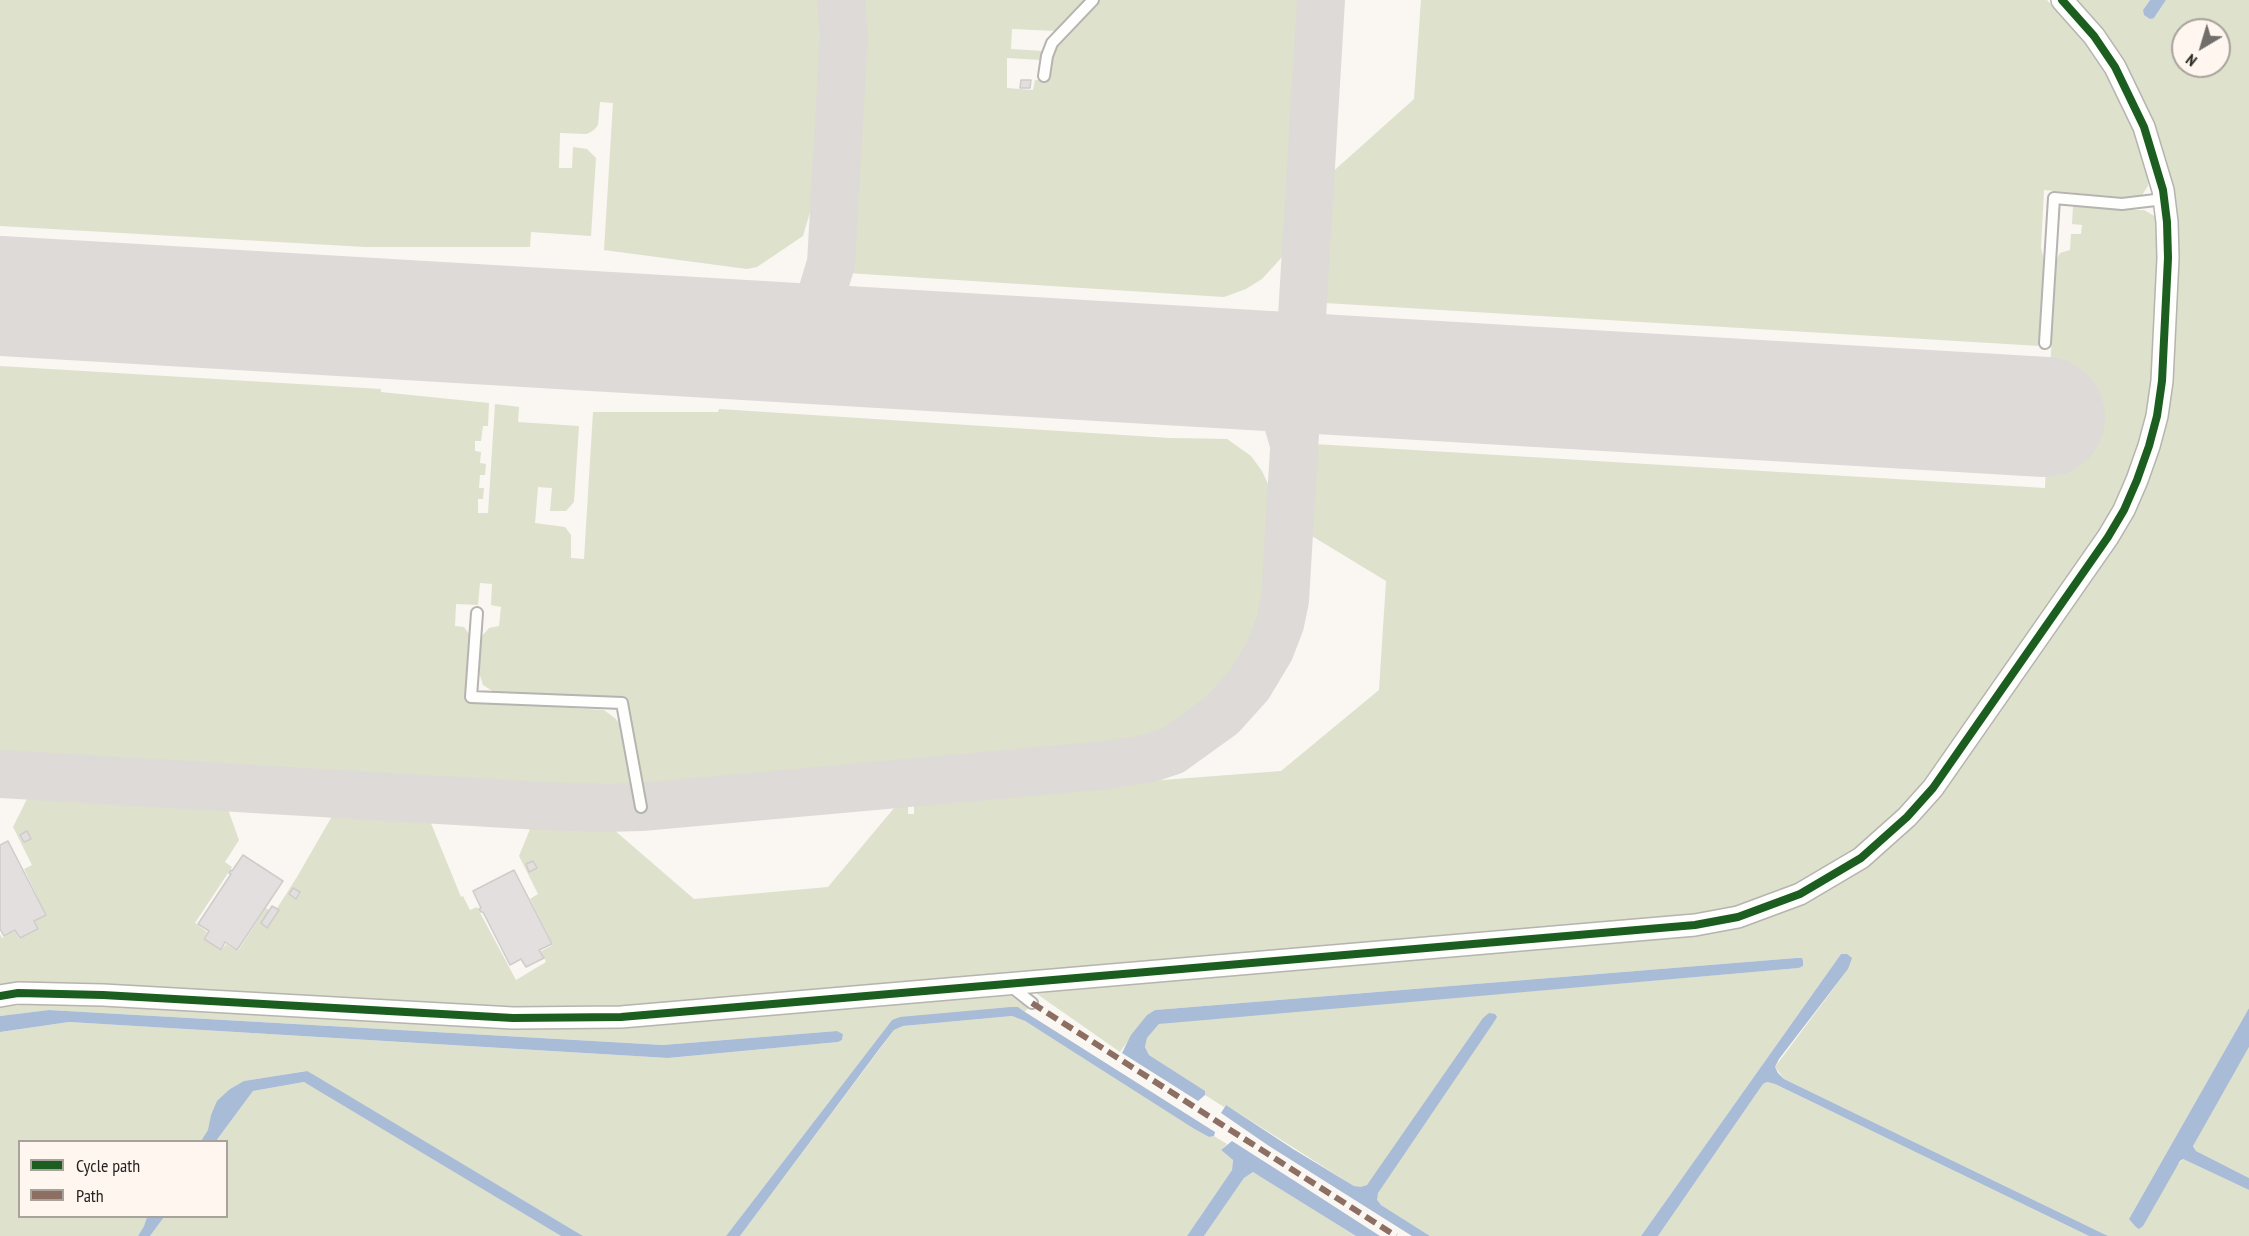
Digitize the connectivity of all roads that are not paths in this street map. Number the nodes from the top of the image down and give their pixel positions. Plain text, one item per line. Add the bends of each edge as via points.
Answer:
1 (1093, 0) edge
2 (2062, 0) edge
3 (1044, 76) dead end
4 (2164, 200) junction
5 (2045, 343) dead end
6 (477, 613) dead end
7 (641, 807) dead end
8 (1008, 984) junction
9 (0, 996) edge
10 (1032, 1004) dead end

1 - 3 lane via 1052,44
2 - 4 street via 2094,36 2131,97 2155,159
4 - 5 lane via 2122,204 2054,198
4 - 8 street via 2168,258 2162,381 2157,416 2133,490 2108,537 1933,788 1861,858 1774,905 1695,925
6 - 7 lane via 471,697 622,703
8 - 9 street via 621,1017 513,1018 103,994
8 - 10 lane

